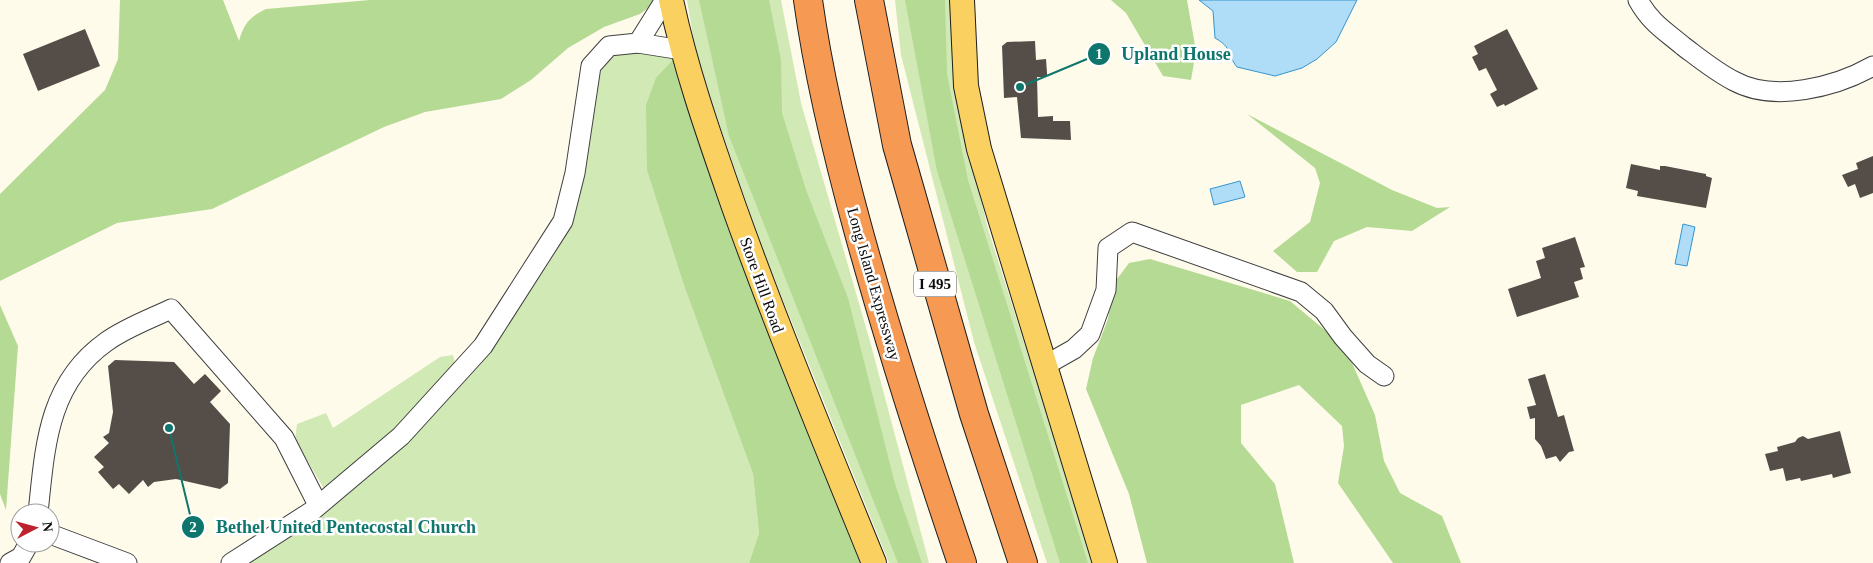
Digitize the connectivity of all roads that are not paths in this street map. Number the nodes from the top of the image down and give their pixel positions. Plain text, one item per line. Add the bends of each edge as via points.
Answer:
1 (665, 0) edge
2 (671, 0) edge
3 (808, 0) edge
4 (869, 0) edge
5 (962, 0) edge
6 (1638, 0) edge
7 (638, 43) junction
8 (682, 50) junction
9 (1873, 66) edge
10 (1044, 366) junction
11 (1384, 376) dead end
12 (39, 503) edge
13 (318, 506) junction
14 (60, 538) edge
15 (23, 553) edge
16 (10, 563) edge
17 (127, 563) edge
18 (231, 563) edge
19 (874, 563) edge
20 (962, 563) edge
21 (1023, 563) edge
22 (1106, 563) edge

1 - 7 street
2 - 8 main road, Store Hill Road
3 - 20 highway, Long Island Expressway via 838,156 916,429
4 - 21 highway, I 495 via 895,136 910,193 974,414
5 - 10 main road via 966,86 979,149
6 - 9 street via 1648,17 1735,82 1778,93 1854,77
7 - 8 street
7 - 13 street via 609,46 591,66 563,220 483,346 401,436
8 - 19 main road, Store Hill Road via 715,154 786,351
10 - 11 street via 1074,349 1090,334 1106,290 1108,248 1132,232 1301,292 1324,311 1367,364
10 - 22 main road
12 - 13 street via 50,421 68,383 108,340 171,309 284,438
13 - 18 street
14 - 17 street
15 - 16 street

